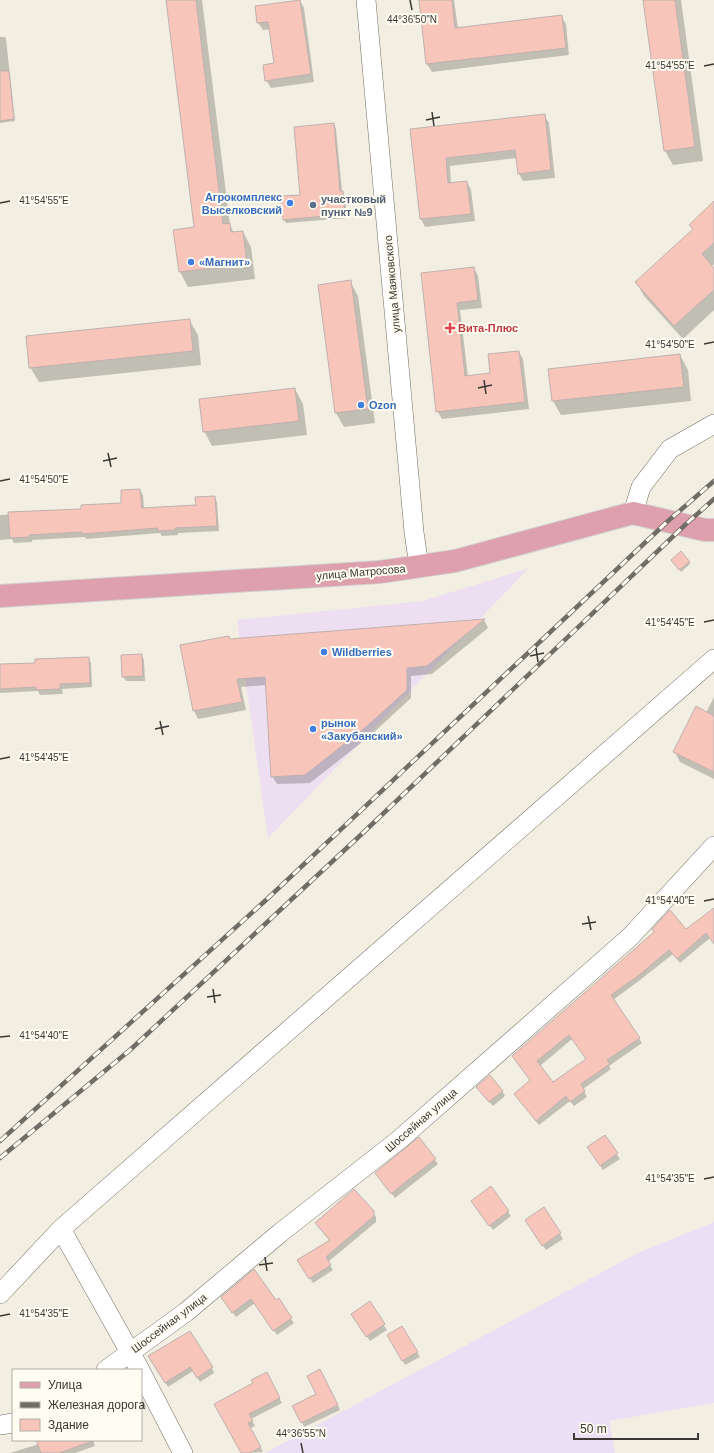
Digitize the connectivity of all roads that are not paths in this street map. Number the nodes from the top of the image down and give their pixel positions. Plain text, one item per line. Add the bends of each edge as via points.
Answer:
1 (366, 0) edge
2 (714, 424) edge
3 (633, 513) junction
4 (714, 530) edge
5 (419, 567) junction
6 (0, 596) edge
7 (714, 659) edge
8 (714, 846) edge
9 (62, 1229) junction
10 (0, 1294) edge
11 (131, 1352) junction
12 (107, 1369) edge
13 (139, 1369) edge
14 (142, 1375) edge
15 (12, 1423) edge
16 (0, 1425) edge
17 (183, 1453) edge

1 - 5 street, улица Маяковского
2 - 3 street via 670,449 641,487
3 - 4 main road, улица Матросова
3 - 5 main road, улица Матросова via 455,561
5 - 6 main road, улица Матросова via 380,572
7 - 9 street
8 - 11 street, Шоссейная улица via 630,937 400,1139 280,1233 186,1312
9 - 10 street
9 - 11 street
11 - 12 street, Шоссейная улица
11 - 13 street
14 - 17 street
15 - 16 street

